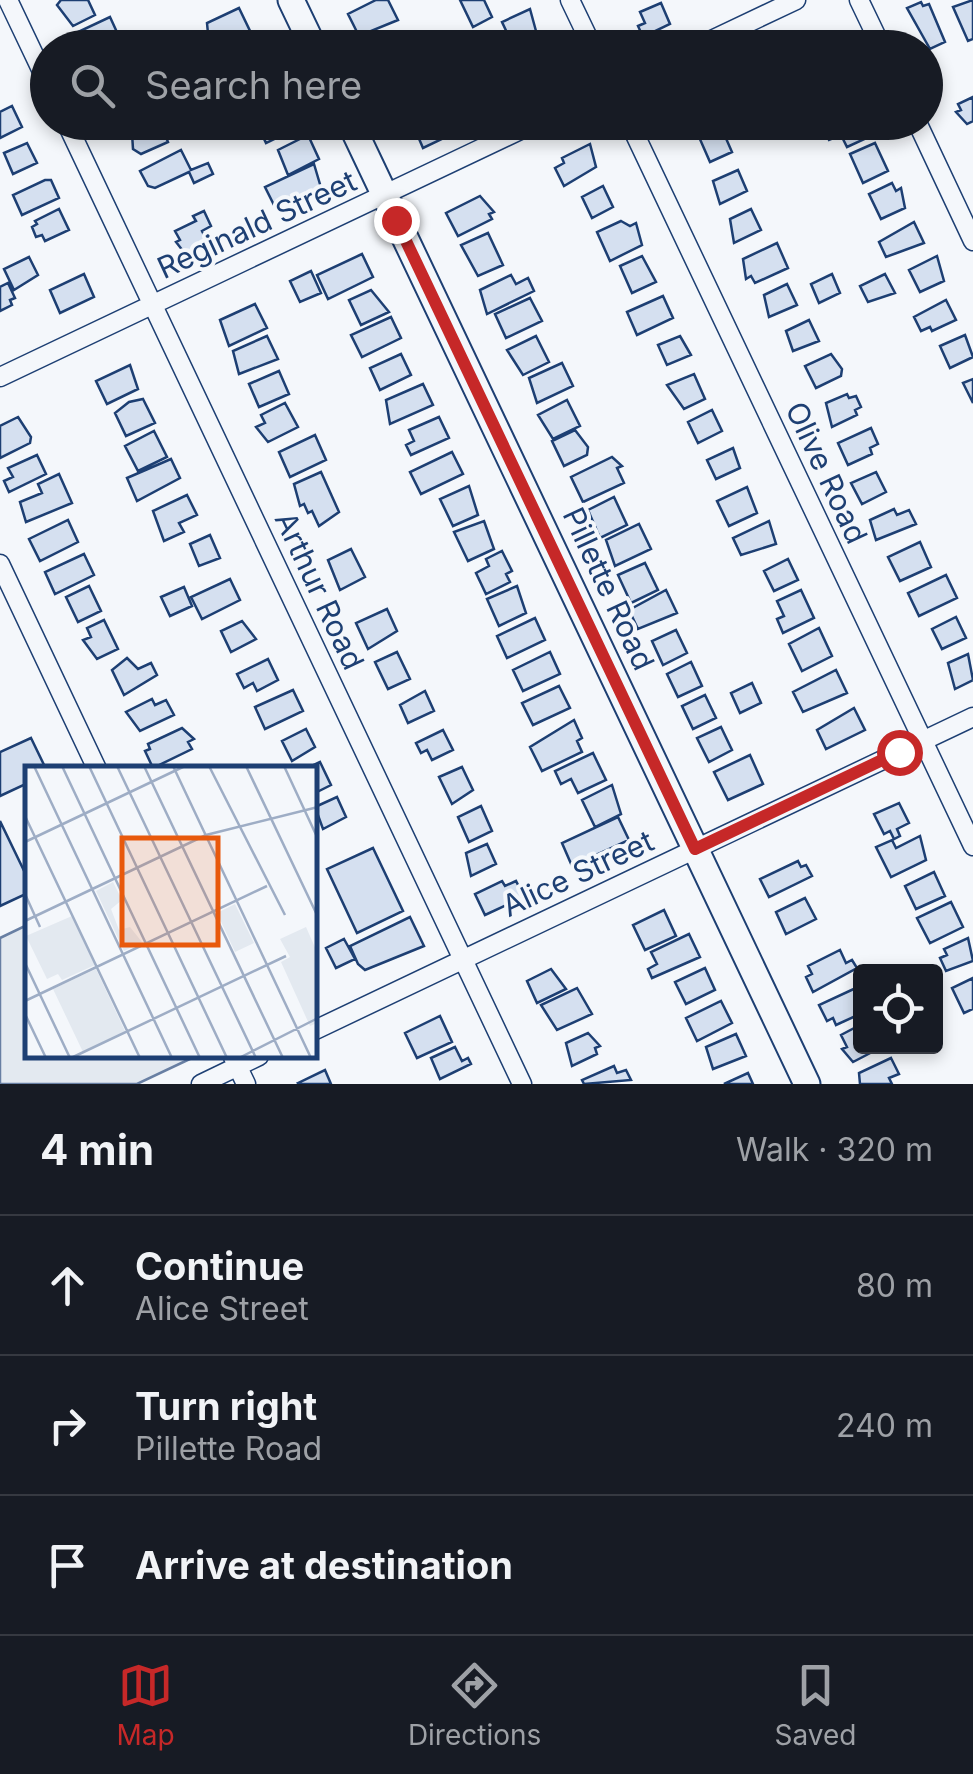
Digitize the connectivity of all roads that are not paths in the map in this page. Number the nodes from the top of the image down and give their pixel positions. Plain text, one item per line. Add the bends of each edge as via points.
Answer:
1 (8, 0) edge
2 (292, 0) edge
3 (570, 0) edge
4 (796, 0) edge
5 (859, 0) edge
6 (306, 30) edge
7 (584, 30) edge
8 (734, 30) edge
9 (873, 30) edge
10 (30, 46) edge
11 (74, 140) edge
12 (358, 140) edge
13 (500, 140) edge
14 (638, 140) edge
15 (925, 140) edge
16 (384, 195) junction
17 (973, 241) edge
18 (152, 305) junction
19 (0, 378) edge
20 (0, 564) edge
21 (973, 717) edge
22 (923, 741) junction
23 (96, 766) edge
24 (973, 846) edge
25 (695, 849) junction
26 (463, 960) junction
27 (318, 1029) edge
28 (239, 1069) edge
29 (201, 1084) edge
30 (522, 1084) edge
31 (807, 1084) edge

1 - 10 street
2 - 6 street
3 - 7 street
4 - 8 street
5 - 9 street
11 - 18 street, Arthur Road
12 - 16 street, Pillette Road
13 - 16 street, Reginald Street
14 - 22 street, Olive Road
15 - 17 street
16 - 18 street, Reginald Street
16 - 25 street, Pillette Road
18 - 19 street, Reginald Street
18 - 26 street, Arthur Road
20 - 23 street
21 - 22 street, Alice Street
22 - 24 street, Olive Road
22 - 25 street, Alice Street
25 - 26 street, Alice Street
25 - 31 street, Pillette Road
26 - 27 street, Alice Street
26 - 30 street, Arthur Road
28 - 29 street

